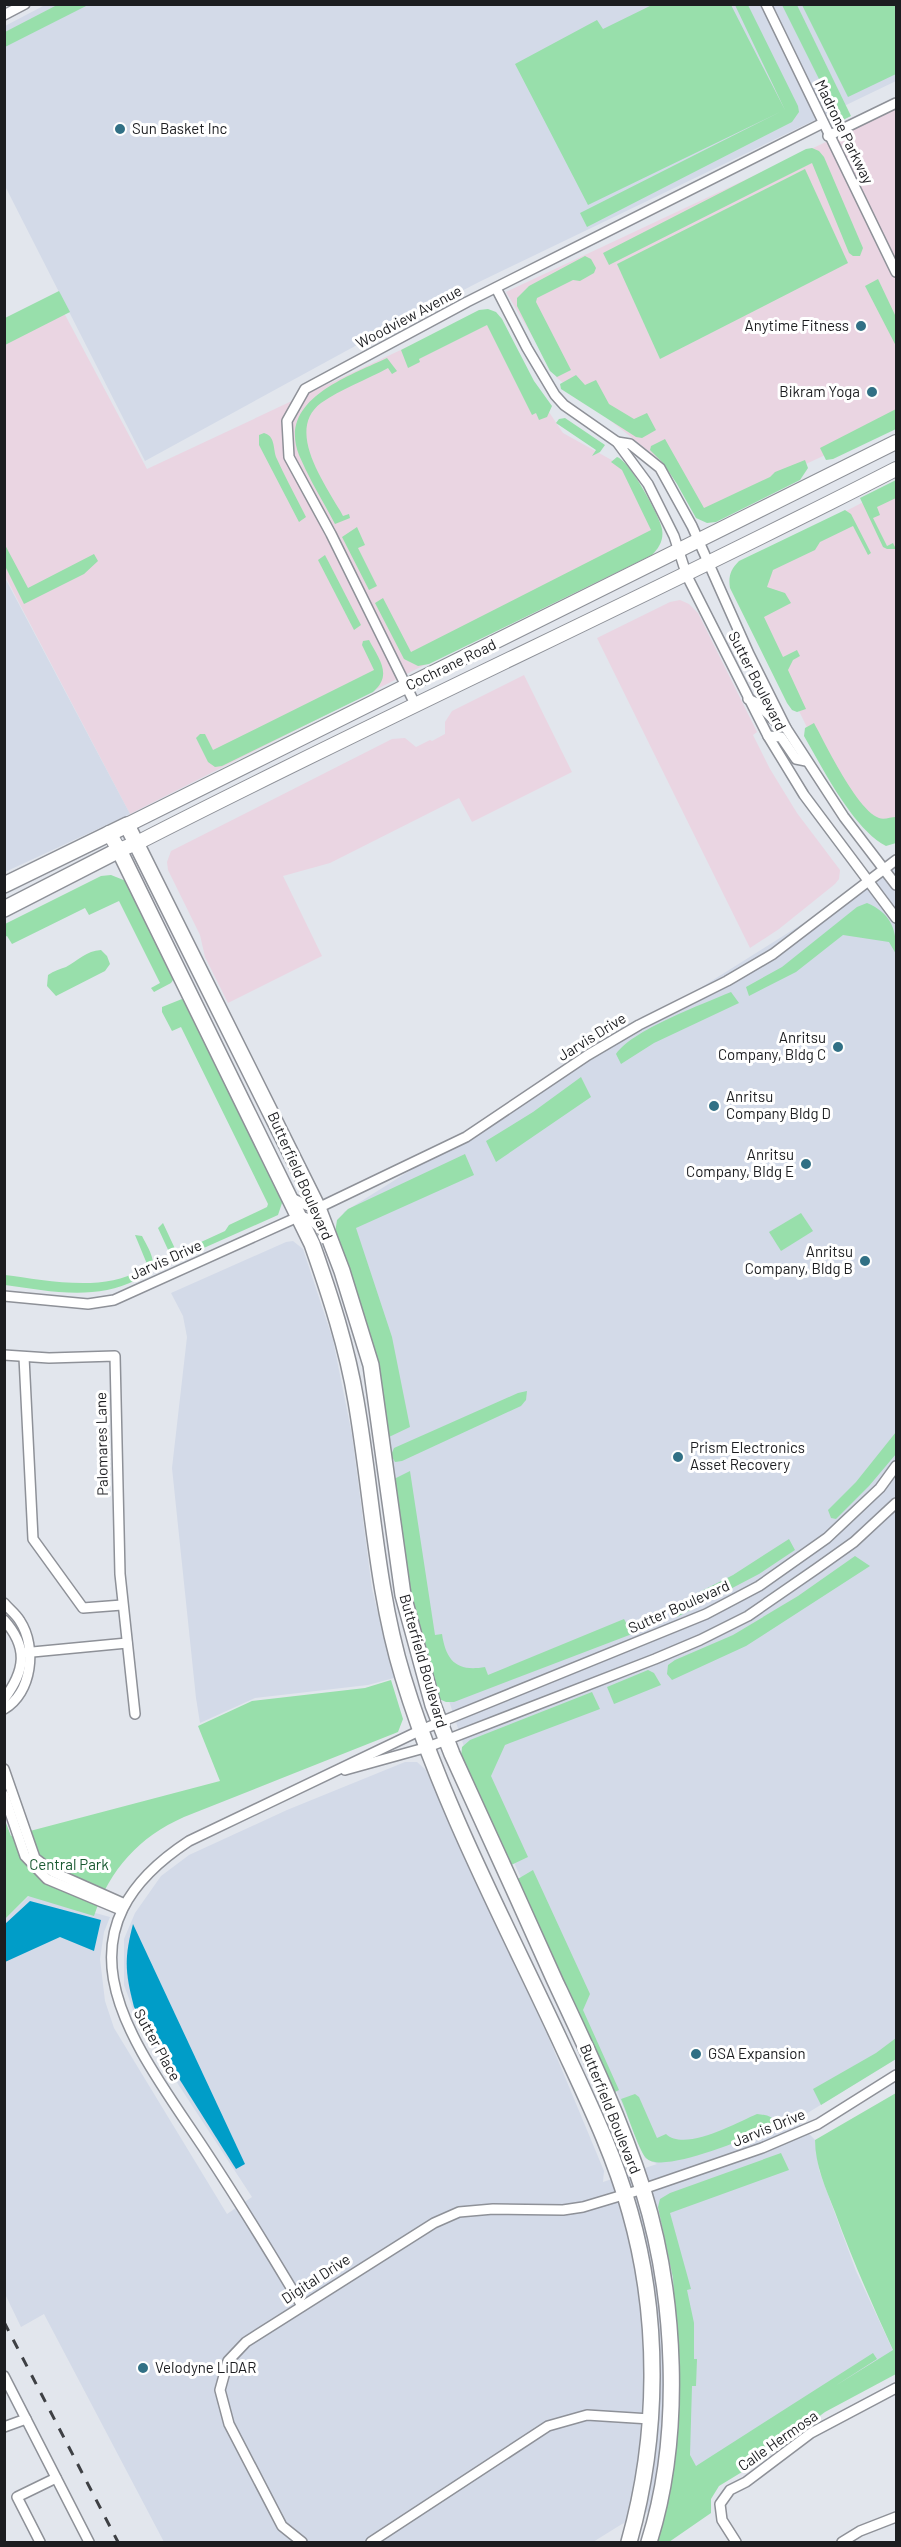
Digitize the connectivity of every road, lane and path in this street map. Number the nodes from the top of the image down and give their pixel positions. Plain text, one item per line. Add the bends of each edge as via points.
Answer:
1 (25, 4) edge
2 (766, 4) edge
3 (4, 15) edge
4 (897, 103) edge
5 (823, 123) junction
6 (828, 136) junction
7 (897, 272) edge
8 (496, 288) junction
9 (617, 442) junction
10 (897, 442) edge
11 (897, 469) edge
12 (698, 541) junction
13 (678, 552) junction
14 (709, 564) junction
15 (687, 576) junction
16 (408, 686) junction
17 (748, 699) junction
18 (415, 704) junction
19 (786, 728) junction
20 (768, 736) junction
21 (806, 761) junction
22 (127, 825) junction
23 (109, 833) junction
24 (137, 843) junction
25 (119, 850) junction
26 (897, 860) edge
27 (884, 869) junction
28 (867, 882) junction
29 (4, 885) edge
30 (897, 885) edge
31 (4, 909) edge
32 (897, 918) edge
33 (291, 1198) junction
34 (318, 1208) junction
35 (300, 1216) junction
36 (328, 1234) junction
37 (4, 1296) edge
38 (4, 1355) edge
39 (24, 1357) junction
40 (897, 1466) edge
41 (897, 1503) edge
42 (4, 1603) edge
43 (122, 1605) junction
44 (4, 1620) edge
45 (127, 1643) junction
46 (26, 1652) junction
47 (4, 1699) edge
48 (4, 1709) edge
49 (135, 1714) dead end
50 (440, 1722) junction
51 (421, 1730) junction
52 (446, 1739) junction
53 (428, 1747) junction
54 (4, 1769) edge
55 (331, 1773) junction
56 (4, 1795) edge
57 (124, 1907) junction
58 (897, 2075) edge
59 (643, 2189) junction
60 (625, 2194) junction
61 (302, 2306) junction
62 (5, 2376) edge
63 (897, 2388) edge
64 (26, 2419) junction
65 (650, 2419) junction
66 (4, 2427) edge
67 (56, 2478) junction
68 (897, 2517) edge
69 (40, 2542) edge
70 (89, 2542) edge
71 (302, 2542) edge
72 (371, 2542) edge
73 (630, 2542) edge
74 (649, 2542) edge
75 (736, 2542) edge
76 (842, 2542) edge

1 - 3 street
2 - 5 street, Madrone Parkway
4 - 6 street
5 - 6 street, Madrone Parkway
5 - 8 street, Woodview Avenue
6 - 7 street, Madrone Parkway
8 - 9 street, Sutter Boulevard via 555,395
8 - 16 street, Woodview Avenue via 305,389 287,421 289,457
9 - 12 street, Sutter Boulevard via 630,444 660,468
9 - 13 street, Sutter Boulevard via 648,484
10 - 12 main road, Cochrane Road
11 - 14 main road, Cochrane Road
12 - 13 main road, Cochrane Road
12 - 14 street, Sutter Boulevard
13 - 15 street, Sutter Boulevard
13 - 16 main road, Cochrane Road
14 - 15 main road, Cochrane Road
14 - 19 street, Sutter Boulevard
15 - 17 street, Sutter Boulevard
15 - 18 main road, Cochrane Road
16 - 18 street, Woodview Avenue
16 - 22 main road, Cochrane Road
17 - 19 street via 760,703 770,718
17 - 20 street, Sutter Boulevard
18 - 24 main road, Cochrane Road
19 - 21 street, Sutter Boulevard
20 - 21 street via 781,737 796,759
20 - 28 street, Sutter Boulevard via 804,795
21 - 27 street, Sutter Boulevard
22 - 23 main road, Cochrane Road
22 - 24 main road, Butterfield Boulevard
23 - 25 main road, Butterfield Boulevard
23 - 29 main road, Cochrane Road
24 - 25 main road, Cochrane Road
24 - 34 main road, Butterfield Boulevard
25 - 31 main road, Cochrane Road
25 - 33 main road, Butterfield Boulevard
26 - 27 street, Jarvis Drive
27 - 28 street, Jarvis Drive
27 - 30 street, Sutter Boulevard
28 - 32 street, Sutter Boulevard
28 - 34 street, Jarvis Drive via 773,954 588,1054 466,1137
33 - 34 street
33 - 35 main road, Butterfield Boulevard
34 - 36 main road, Butterfield Boulevard
35 - 36 street
35 - 37 street, Jarvis Drive via 114,1300 88,1304
35 - 51 main road, Butterfield Boulevard via 332,1300 347,1357 384,1589 401,1671
36 - 50 main road, Butterfield Boulevard via 371,1365 403,1595
38 - 39 street, Palomares Lane
39 - 43 street via 33,1539 82,1608
39 - 43 street, Palomares Lane via 115,1356
40 - 50 street, Sutter Boulevard via 880,1488 827,1538 759,1586 672,1629
41 - 52 street via 854,1542 747,1616 655,1659
42 - 46 street via 21,1622
43 - 45 street, Palomares Lane
44 - 46 street
45 - 46 street
45 - 49 street, Palomares Lane
46 - 47 street via 17,1682
46 - 48 street via 26,1683 16,1702
50 - 51 street, Sutter Place
50 - 52 main road, Butterfield Boulevard
51 - 53 main road, Butterfield Boulevard
51 - 55 street, Sutter Place
52 - 53 street, Sutter Place
52 - 59 main road, Butterfield Boulevard via 609,2100
53 - 55 street, Sutter Place
53 - 60 main road, Butterfield Boulevard via 597,2119
54 - 57 street via 35,1858 53,1872
55 - 57 street, Sutter Place via 189,1841 162,1858
56 - 57 street via 25,1856 47,1879
57 - 61 street, Sutter Place via 113,1937 110,1963 128,2029
58 - 59 street, Jarvis Drive via 818,2124
59 - 60 street, Jarvis Drive
59 - 74 main road, Butterfield Boulevard via 665,2294 671,2354 668,2444
60 - 61 street, Digital Drive via 563,2210 459,2212 434,2223
60 - 65 main road, Butterfield Boulevard via 645,2282 651,2343
61 - 71 street, Digital Drive via 246,2342 228,2361 220,2390 229,2424 261,2488 282,2526
62 - 64 street
63 - 75 street, Calle Hermosa via 811,2433 730,2490 720,2504 722,2520
64 - 66 street
64 - 67 street
65 - 72 street via 587,2415 548,2426
65 - 73 main road, Butterfield Boulevard via 643,2486
67 - 69 street via 17,2497
67 - 70 street
68 - 76 street

